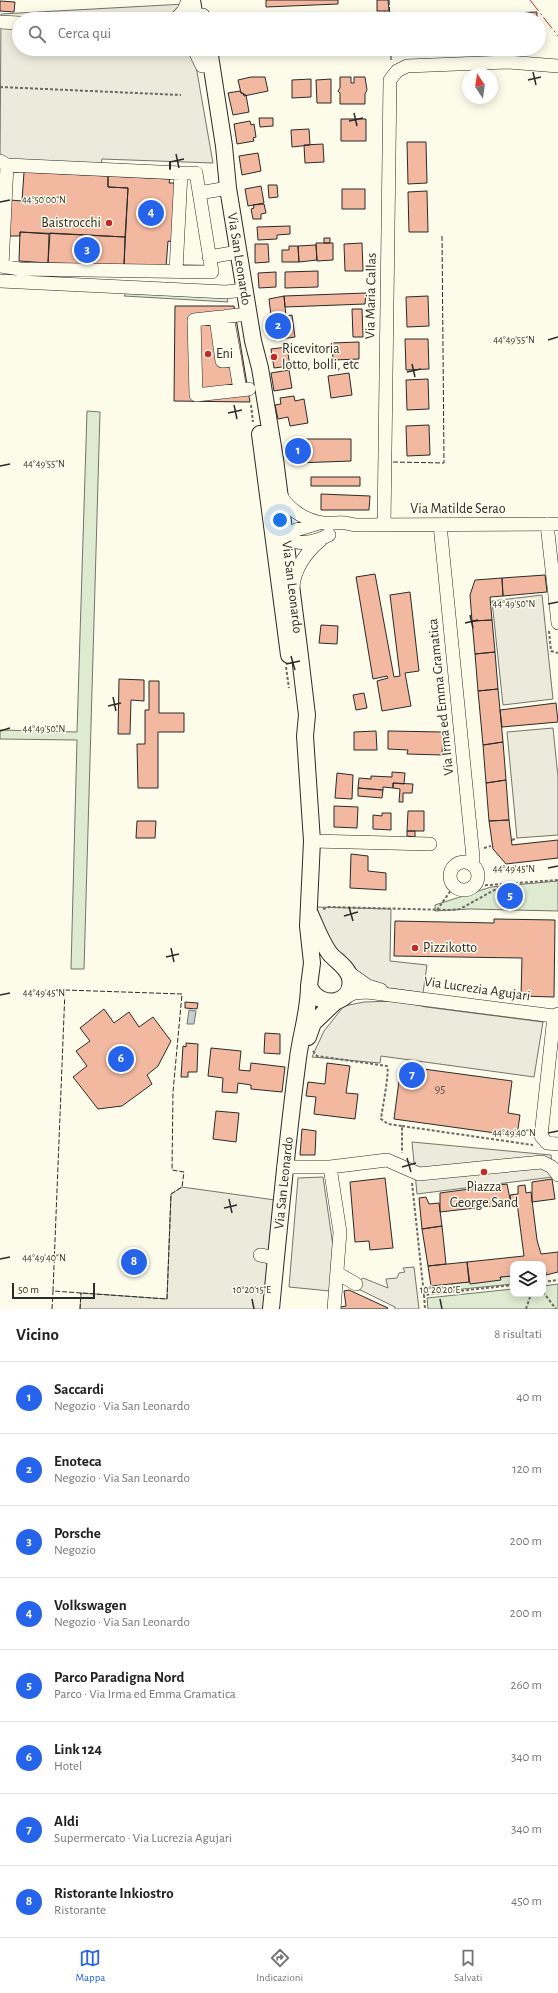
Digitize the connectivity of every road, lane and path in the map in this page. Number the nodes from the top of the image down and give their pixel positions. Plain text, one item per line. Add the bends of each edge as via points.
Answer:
1 (188, 0) edge
2 (192, 0) edge
3 (182, 12) edge
4 (200, 12) edge
5 (0, 22) edge
6 (12, 23) edge
7 (197, 56) edge
8 (200, 56) edge
9 (210, 56) edge
10 (202, 66) junction
11 (558, 66) edge
12 (0, 87) edge
13 (181, 95) dead end
14 (4, 163) edge
15 (180, 172) junction
16 (227, 183) junction
17 (199, 193) junction
18 (238, 252) junction
19 (209, 257) junction
20 (1, 266) edge
21 (176, 270) junction
22 (0, 281) edge
23 (244, 290) junction
24 (248, 314) junction
25 (221, 317) junction
26 (253, 341) junction
27 (245, 390) junction
28 (254, 426) dead end
29 (262, 450) junction
30 (279, 488) junction
31 (552, 524) edge
32 (384, 525) junction
33 (440, 525) junction
34 (328, 529) junction
35 (286, 538) junction
36 (293, 592) junction
37 (283, 607) junction
38 (558, 623) edge
39 (285, 660) dead end
40 (289, 690) dead end
41 (305, 739) junction
42 (517, 838) dead end
43 (512, 840) dead end
44 (312, 841) junction
45 (430, 844) dead end
46 (491, 846) dead end
47 (487, 848) dead end
48 (467, 862) junction
49 (558, 880) edge
50 (454, 886) junction
51 (475, 886) junction
52 (437, 910) dead end
53 (310, 914) junction
54 (345, 968) junction
55 (310, 979) junction
56 (396, 994) junction
57 (338, 1000) junction
58 (556, 1015) edge
59 (298, 1058) junction
60 (402, 1126) dead end
61 (558, 1144) edge
62 (538, 1145) dead end
63 (284, 1167) junction
64 (330, 1167) junction
65 (410, 1170) junction
66 (555, 1171) edge
67 (260, 1255) dead end
68 (276, 1258) junction
69 (335, 1278) junction
70 (558, 1280) edge
71 (546, 1282) edge
72 (356, 1284) dead end
73 (510, 1285) edge
74 (424, 1295) junction
75 (546, 1296) edge
76 (531, 1297) edge
77 (271, 1309) edge
78 (334, 1309) edge
79 (425, 1309) edge
80 (526, 1309) edge
81 (556, 1309) edge

1 - 3 street
2 - 4 main road
5 - 6 street
7 - 10 street
8 - 10 main road, Via San Leonardo
9 - 16 main road, Via San Leonardo
10 - 16 main road, Via San Leonardo via 209,109
11 - 32 street, Via Maria Callas via 500,63 407,66 397,70 390,80
12 - 13 path
14 - 15 street
14 - 20 street
15 - 17 street via 196,173
15 - 21 street
16 - 17 street
16 - 18 main road, Via San Leonardo
17 - 19 street
18 - 19 street
18 - 23 main road, Via San Leonardo
19 - 21 street via 212,272
20 - 21 street via 20,269
22 - 23 street via 226,292
23 - 24 main road, Via San Leonardo
24 - 25 street
24 - 26 main road, Via San Leonardo
25 - 27 street
25 - 27 street via 194,320 196,395
26 - 29 main road, Via San Leonardo via 253,370
26 - 30 main road, Via San Leonardo via 260,365
27 - 28 path
29 - 35 street via 272,481 278,530
29 - 37 main road, Via San Leonardo
30 - 34 street, Via Matilde Serao via 284,499 298,513
30 - 35 main road, Via San Leonardo
31 - 33 street, Via Matilde Serao
31 - 38 street
32 - 33 street, Via Matilde Serao
32 - 34 street, Via Matilde Serao via 344,523
33 - 48 street, Via Irma ed Emma Gramatica via 473,857 473,860
34 - 35 street, Via Matilde Serao via 302,527
34 - 36 street via 303,560 295,576
35 - 36 main road, Via San Leonardo
35 - 37 street via 281,546 285,581
36 - 41 main road, Via San Leonardo via 306,715
37 - 41 main road, Via San Leonardo
39 - 40 path
41 - 44 main road, Via San Leonardo
42 - 43 path
44 - 45 street
44 - 53 main road, Via San Leonardo
46 - 47 path
48 - 50 street via 460,862 451,871 450,881
48 - 51 street via 473,864 479,873
49 - 51 path
50 - 51 street via 466,891
50 - 52 path
53 - 54 main road via 330,953
53 - 55 main road, Via San Leonardo
54 - 55 main road via 328,961 315,967
54 - 56 street via 368,986
54 - 57 main road via 350,984 346,995
55 - 57 main road via 316,998 322,1001
55 - 59 main road, Via San Leonardo via 309,1003
56 - 57 street via 354,993
56 - 58 street, Via Lucrezia Agujari
57 - 59 main road, Via San Leonardo via 313,1023
58 - 61 street, Via Lucrezia Agujari via 542,1136 547,1143
59 - 63 main road, Via San Leonardo
60 - 62 path
63 - 64 street
63 - 68 main road, Via San Leonardo
64 - 65 street via 387,1160
64 - 69 street via 340,1232
65 - 66 street via 419,1174 542,1162
65 - 74 path
67 - 68 street
68 - 77 main road, Via San Leonardo
69 - 72 street
69 - 78 street
70 - 71 path
73 - 74 path
74 - 79 path
75 - 81 path
76 - 80 path

